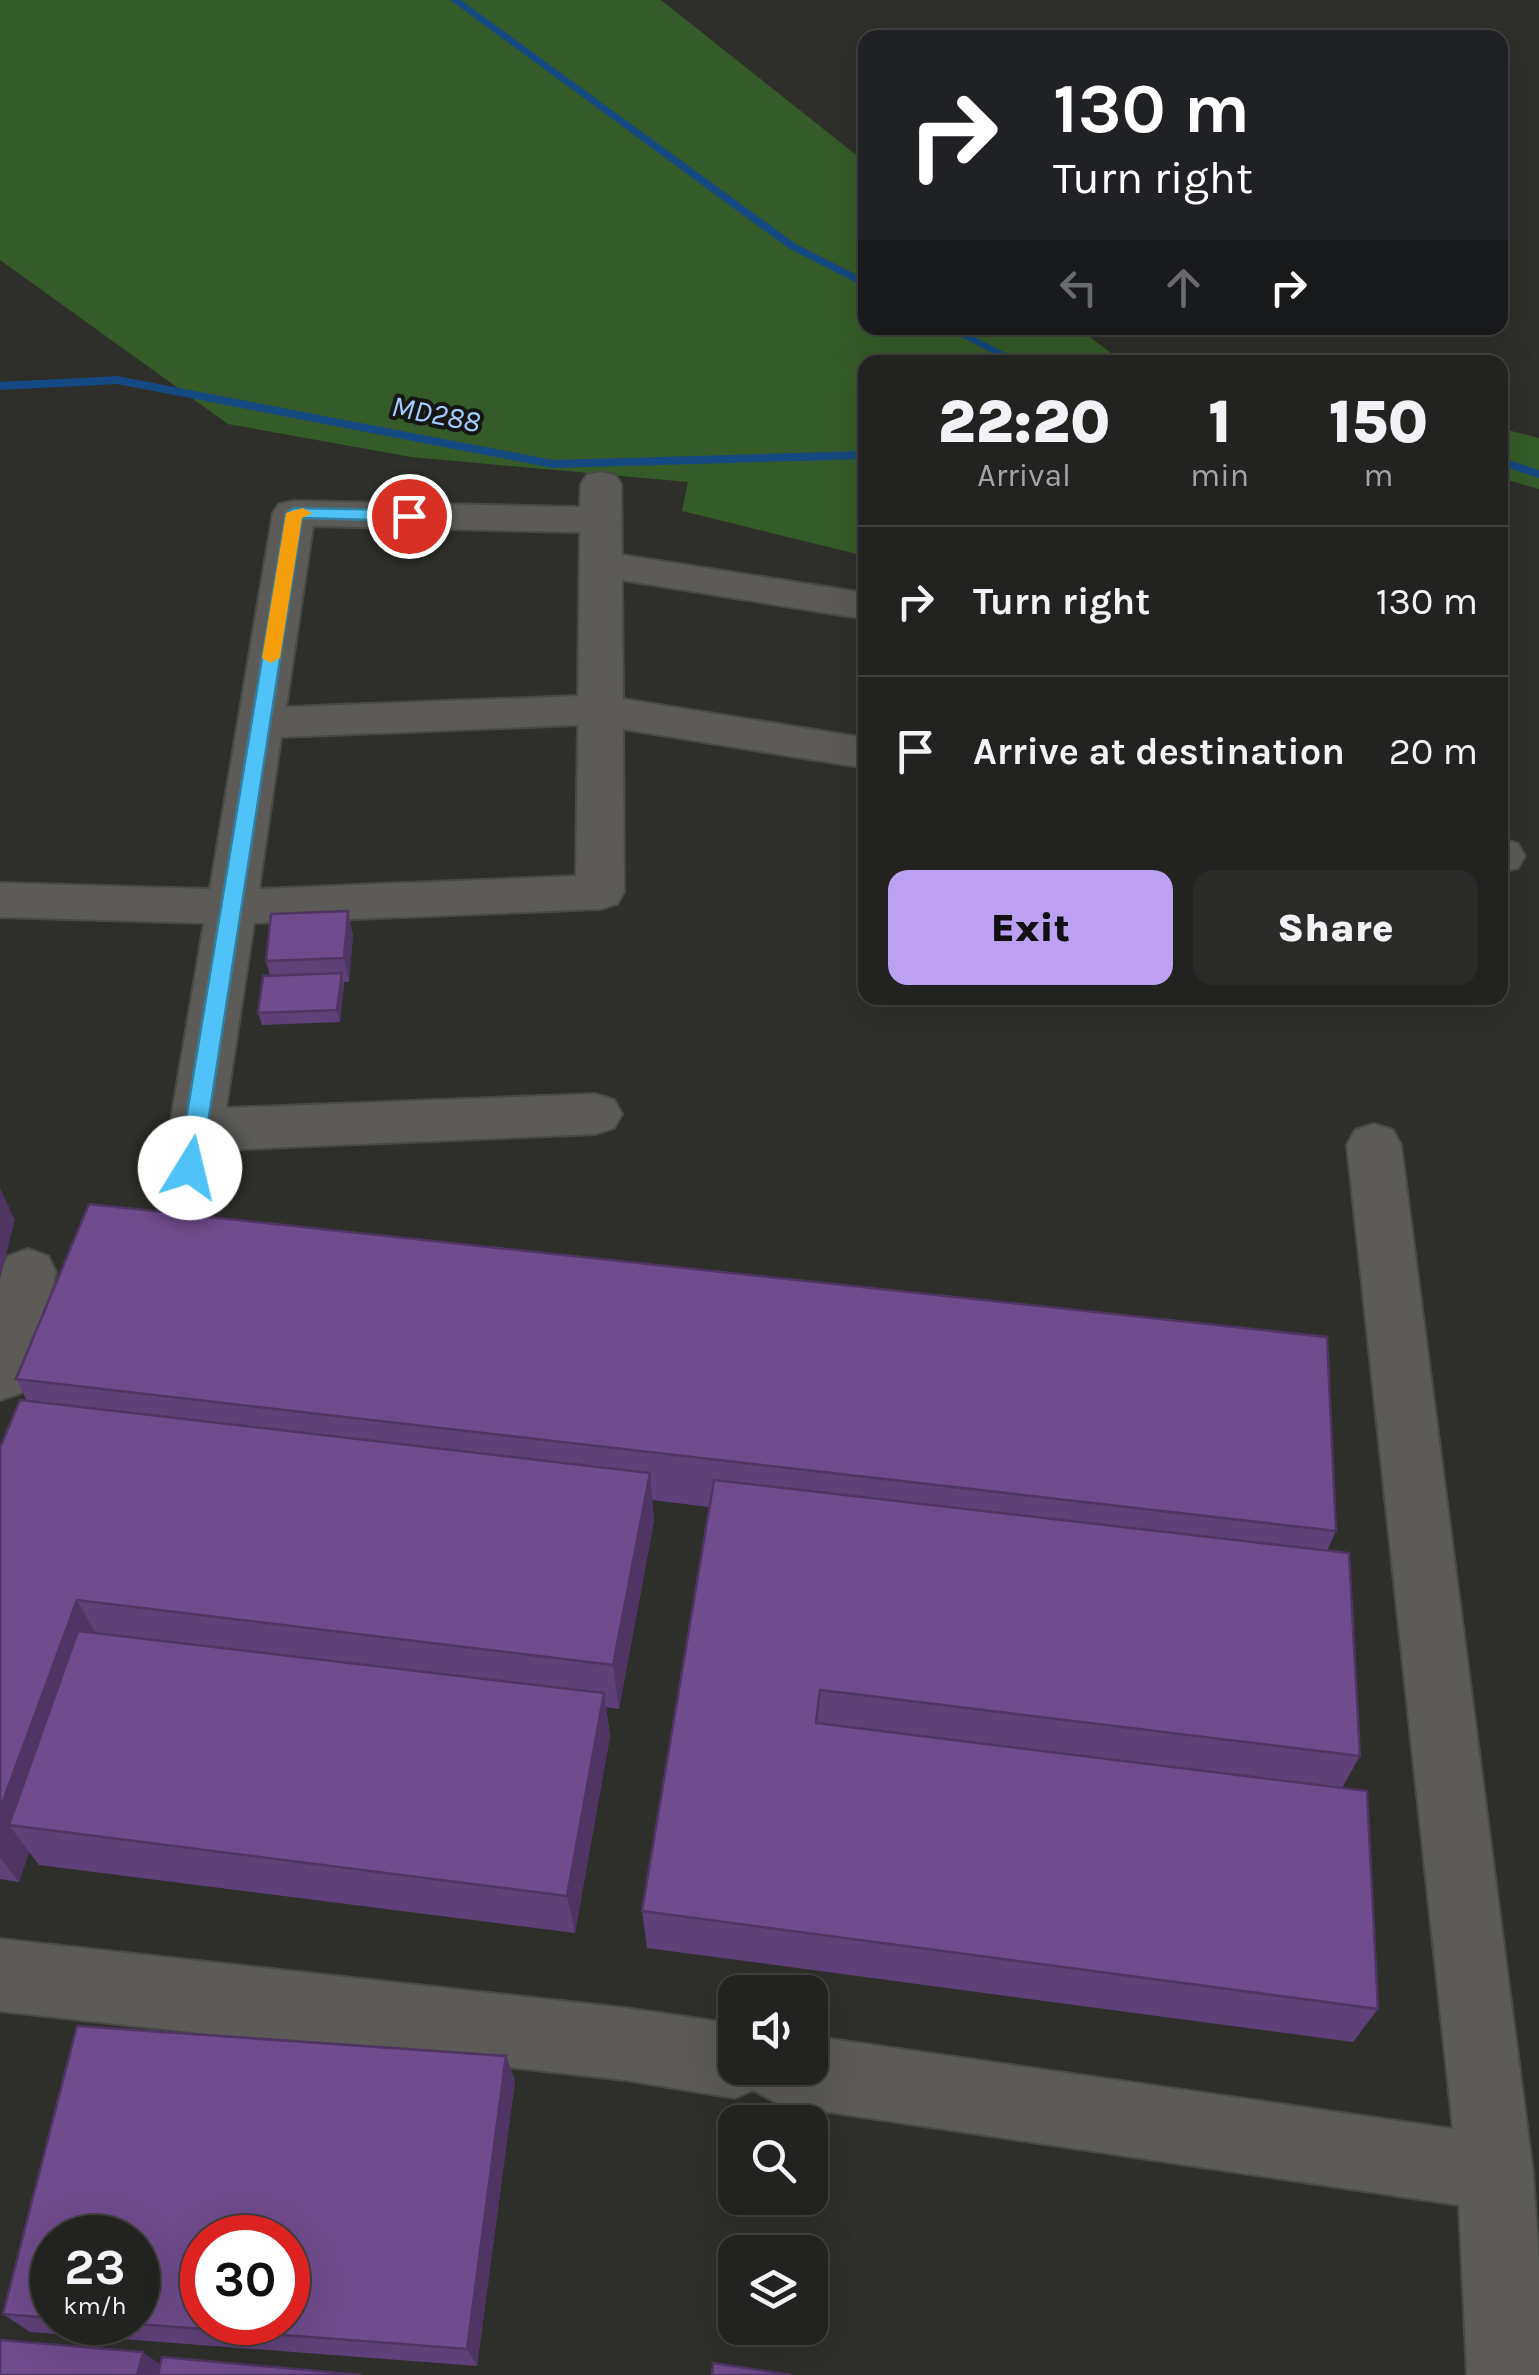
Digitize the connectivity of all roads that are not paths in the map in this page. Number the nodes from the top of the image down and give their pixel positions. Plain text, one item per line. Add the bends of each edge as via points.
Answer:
1 (600, 523) junction
2 (858, 604) edge
3 (598, 710) junction
4 (261, 723) junction
5 (858, 752) edge
6 (0, 900) edge
7 (232, 906) junction
8 (595, 1114) dead end
9 (1374, 1145) dead end
10 (28, 1272) dead end
11 (0, 1376) edge
12 (0, 1974) edge
13 (718, 2058) edge
14 (828, 2075) edge
15 (1496, 2173) junction
16 (1507, 2375) edge

1 - 2 street
1 - 3 street
1 - 4 street via 294,513
3 - 4 street
3 - 5 street
3 - 7 street via 600,892
4 - 7 street
6 - 7 street
7 - 8 street via 192,1149
9 - 15 street
10 - 11 street
12 - 13 street
14 - 15 street
15 - 16 street

